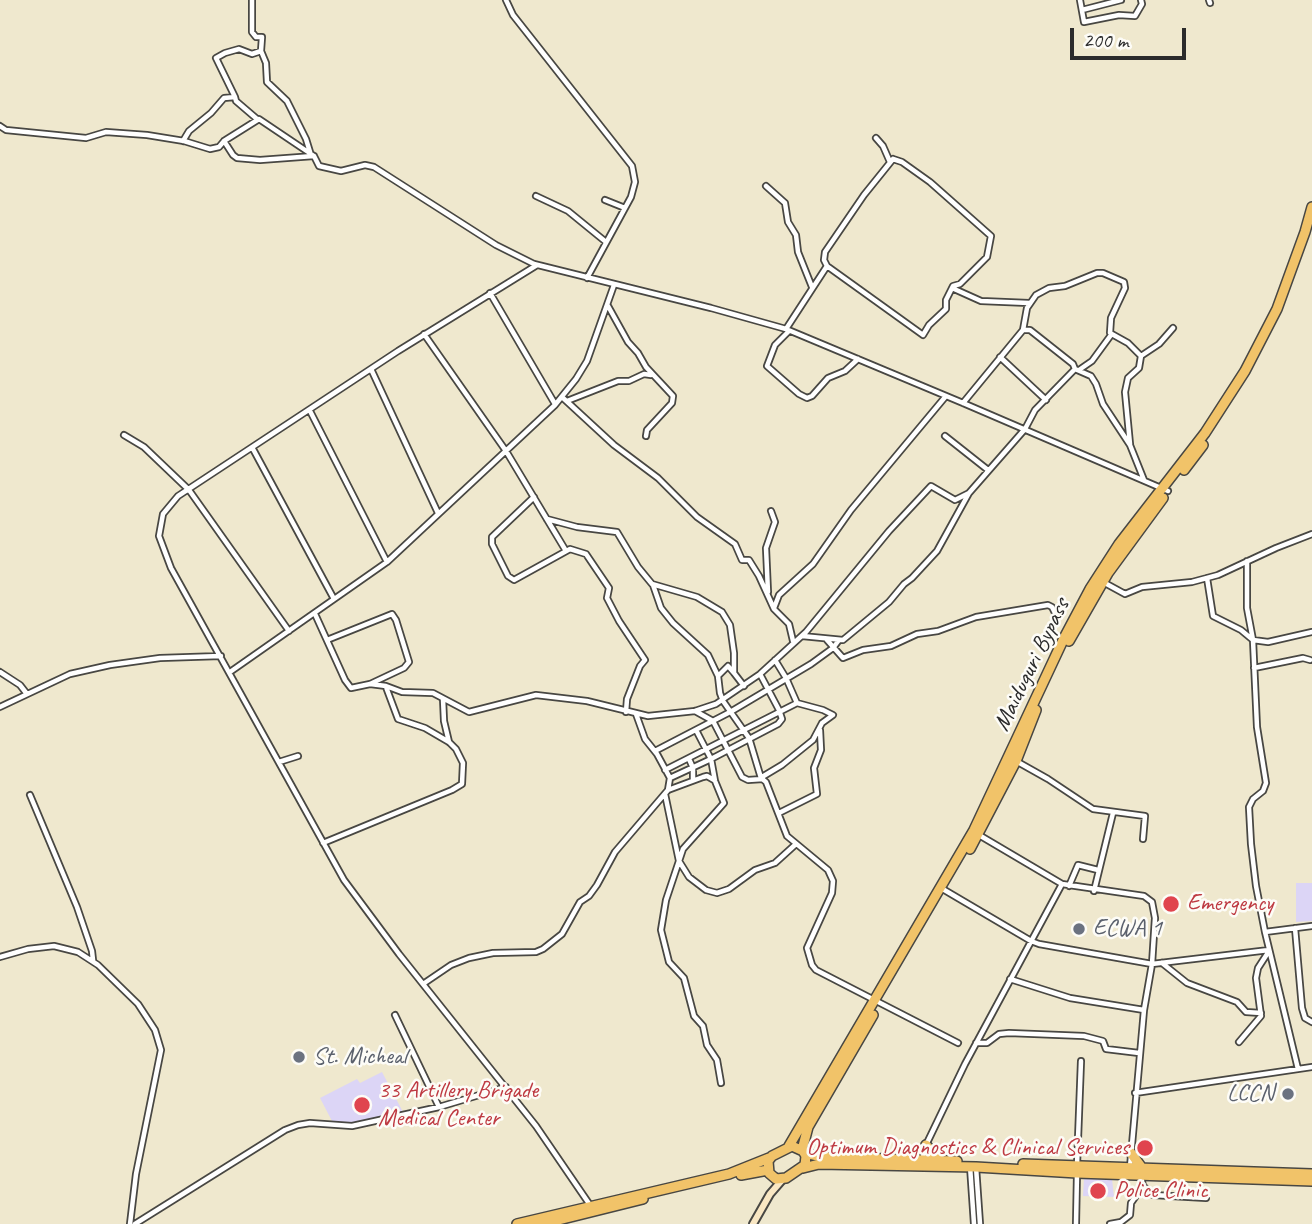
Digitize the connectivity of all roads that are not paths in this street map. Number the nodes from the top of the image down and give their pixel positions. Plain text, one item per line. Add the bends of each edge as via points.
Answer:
1 (252, 0) edge
2 (506, 0) edge
3 (1080, 0) edge
4 (1121, 0) edge
5 (1141, 0) edge
6 (1082, 10) junction
7 (261, 51) junction
8 (235, 97) junction
9 (257, 119) junction
10 (0, 126) edge
11 (876, 138) dead end
12 (183, 141) junction
13 (224, 141) junction
14 (312, 154) junction
15 (890, 162) junction
16 (766, 186) dead end
17 (536, 196) dead end
18 (606, 200) dead end
19 (1312, 207) edge
20 (625, 208) junction
21 (1310, 229) edge
22 (607, 242) junction
23 (537, 265) junction
24 (827, 266) junction
25 (587, 278) junction
26 (614, 285) junction
27 (812, 287) junction
28 (952, 288) junction
29 (490, 293) junction
30 (1030, 303) junction
31 (608, 305) junction
32 (1173, 328) dead end
33 (787, 330) junction
34 (1023, 330) junction
35 (424, 334) junction
36 (1111, 335) junction
37 (1141, 355) junction
38 (1000, 357) junction
39 (858, 359) junction
40 (372, 369) junction
41 (1077, 370) junction
42 (653, 375) junction
43 (946, 396) junction
44 (565, 399) junction
45 (1046, 400) junction
46 (963, 403) junction
47 (555, 405) junction
48 (310, 411) junction
49 (1025, 429) junction
50 (124, 435) dead end
51 (646, 436) dead end
52 (945, 436) dead end
53 (1130, 445) junction
54 (253, 449) junction
55 (506, 451) junction
56 (988, 470) junction
57 (1144, 481) junction
58 (1165, 489) junction
59 (189, 490) junction
60 (970, 492) junction
61 (534, 498) junction
62 (771, 511) dead end
63 (438, 513) junction
64 (547, 519) junction
65 (1312, 534) edge
66 (566, 551) junction
67 (1247, 561) junction
68 (387, 562) junction
69 (1207, 578) junction
70 (1102, 581) junction
71 (652, 584) junction
72 (768, 597) junction
73 (334, 599) junction
74 (774, 609) junction
75 (315, 614) junction
76 (1056, 615) dead end
77 (289, 631) junction
78 (1312, 632) edge
79 (801, 636) junction
80 (826, 639) junction
81 (327, 640) junction
82 (839, 640) junction
83 (1252, 640) junction
84 (793, 642) junction
85 (834, 648) junction
86 (221, 656) junction
87 (775, 660) junction
88 (1310, 660) dead end
89 (1254, 668) junction
90 (0, 672) edge
91 (230, 672) junction
92 (734, 673) junction
93 (760, 674) junction
94 (718, 676) junction
95 (786, 678) junction
96 (369, 684) junction
97 (386, 686) junction
98 (744, 686) junction
99 (768, 688) junction
100 (27, 694) junction
101 (443, 698) junction
102 (723, 701) junction
103 (797, 703) junction
104 (0, 707) edge
105 (705, 708) junction
106 (779, 710) junction
107 (695, 711) junction
108 (732, 711) junction
109 (626, 712) junction
110 (635, 713) junction
111 (705, 716) junction
112 (713, 721) junction
113 (820, 728) junction
114 (743, 729) junction
115 (696, 730) junction
116 (749, 738) junction
117 (722, 740) junction
118 (449, 742) junction
119 (706, 750) junction
120 (655, 751) junction
121 (727, 751) junction
122 (298, 756) dead end
123 (689, 759) junction
124 (711, 759) junction
125 (1013, 760) junction
126 (279, 762) junction
127 (693, 768) junction
128 (665, 770) junction
129 (670, 778) junction
130 (762, 778) junction
131 (693, 780) junction
132 (715, 781) junction
133 (666, 792) junction
134 (30, 795) dead end
135 (779, 813) junction
136 (1113, 814) junction
137 (979, 835) junction
138 (1143, 839) dead end
139 (323, 843) junction
140 (796, 844) junction
141 (678, 861) junction
142 (1098, 870) junction
143 (1062, 884) junction
144 (1069, 886) junction
145 (943, 890) junction
146 (1094, 891) junction
147 (1312, 926) edge
148 (1295, 928) junction
149 (1265, 932) junction
150 (1031, 941) junction
151 (1269, 950) junction
152 (0, 957) edge
153 (93, 961) junction
154 (1161, 963) junction
155 (1152, 964) junction
156 (1010, 979) junction
157 (423, 984) junction
158 (877, 1001) junction
159 (1144, 1010) junction
160 (1261, 1013) junction
161 (396, 1015) dead end
162 (1312, 1023) edge
163 (976, 1042) junction
164 (1239, 1042) dead end
165 (958, 1043) dead end
166 (1139, 1053) junction
167 (1081, 1060) dead end
168 (1312, 1068) edge
169 (1298, 1069) junction
170 (721, 1083) dead end
171 (506, 1087) junction
172 (1135, 1093) junction
173 (439, 1107) junction
174 (926, 1144) junction
175 (789, 1146) junction
176 (804, 1151) junction
177 (1131, 1153) junction
178 (769, 1158) junction
179 (940, 1161) junction
180 (921, 1164) junction
181 (973, 1166) junction
182 (803, 1168) junction
183 (1077, 1169) junction
184 (1130, 1171) junction
185 (1141, 1171) junction
186 (769, 1173) junction
187 (1307, 1178) edge
188 (783, 1180) junction
189 (1143, 1186) junction
190 (770, 1194) junction
191 (1206, 1198) dead end
192 (590, 1205) junction
193 (976, 1215) junction
194 (1077, 1223) edge
195 (133, 1224) edge
196 (517, 1224) edge
197 (542, 1224) edge
198 (753, 1224) edge
199 (974, 1224) edge
200 (980, 1224) edge
201 (1110, 1224) edge

1 - 7 street via 252,32 262,37
2 - 20 street via 632,166 635,182
3 - 6 street
4 - 6 street
5 - 6 street via 1135,16 1084,22
7 - 8 street via 252,54 239,49 216,58
7 - 14 street via 267,82 287,101
8 - 9 street
8 - 12 street via 222,99
9 - 13 street
9 - 14 street
10 - 12 street via 86,138 113,132
11 - 15 street
12 - 13 street via 209,149
13 - 14 street via 237,158
14 - 23 street via 318,166 335,170 374,167 496,245
15 - 24 street via 825,252
15 - 28 street via 902,162 930,182 991,236 987,257
16 - 27 street via 785,203
17 - 22 street via 568,211
18 - 20 street
19 - 21 highway, Maiduguri Bypass
20 - 22 street
21 - 58 highway, Maiduguri Bypass via 1281,312 1249,375 1213,431
22 - 25 street
23 - 25 street
23 - 29 street
24 - 27 street
24 - 28 street via 921,335 947,309
25 - 26 street
26 - 31 street
26 - 33 street
27 - 33 street
28 - 30 street via 981,301
29 - 35 street
29 - 47 street
30 - 34 street
30 - 36 street via 1049,288 1097,273 1114,277 1125,288 1111,318
31 - 42 street
31 - 44 street via 587,361
32 - 37 street
33 - 39 street
33 - 39 street via 767,366 807,398
34 - 38 street
34 - 41 street via 1030,330
35 - 40 street
35 - 55 street
36 - 37 street
36 - 41 street via 1092,361
37 - 53 street via 1139,368 1129,376 1125,389
38 - 45 street
38 - 46 street
39 - 43 street
40 - 48 street
40 - 63 street
41 - 45 street
41 - 53 street via 1091,376
42 - 44 street
42 - 51 street via 673,399
43 - 46 street
43 - 74 street via 851,510 810,568 779,596
44 - 47 street
44 - 72 street via 697,517 731,540 742,560 749,560
45 - 49 street
46 - 49 street
47 - 55 street
48 - 54 street
48 - 68 street
49 - 56 street
49 - 57 street
50 - 59 street via 144,447
52 - 56 street
53 - 57 street
54 - 59 street
54 - 73 street
55 - 61 street
55 - 63 street
56 - 60 street
57 - 58 street
58 - 70 highway, Maiduguri Bypass
58 - 125 highway, Maiduguri Bypass via 1119,544 1081,606 1035,699
59 - 77 street
59 - 86 street via 163,514 159,536 171,568
60 - 79 street via 955,500 931,486
60 - 82 street via 937,551 889,602
61 - 64 street
61 - 66 street via 492,537 508,576 519,579
62 - 72 street via 775,522 766,548
63 - 68 street
64 - 66 street
64 - 71 street via 617,532
65 - 67 street
66 - 109 street via 586,554 609,588 607,598 619,621 645,660 627,699
67 - 69 street
67 - 83 street
68 - 73 street
69 - 70 street via 1140,587 1125,594
69 - 83 street via 1213,616
70 - 125 highway, Maiduguri Bypass
71 - 92 street via 697,597 722,612 730,625
71 - 94 street via 661,608 708,655
72 - 74 street
73 - 75 street
74 - 84 street via 789,624
75 - 77 street
75 - 81 street
76 - 85 street via 1050,605 1020,608 965,619 845,658
77 - 91 street
78 - 83 street via 1268,642
79 - 80 street
79 - 84 street
80 - 82 street
80 - 85 street
81 - 96 street via 349,687
81 - 96 street via 385,615 395,617 409,662
82 - 85 street
83 - 89 street
84 - 87 street
85 - 95 street
86 - 91 street
86 - 100 street via 110,665 70,674
87 - 93 street
87 - 95 street
88 - 89 street
89 - 149 street via 1256,727 1266,783 1249,812
90 - 100 street
91 - 126 street
92 - 94 street via 728,666
92 - 98 street
93 - 98 street
93 - 99 street
94 - 102 street
95 - 99 street
95 - 103 street
96 - 97 street
97 - 101 street
97 - 118 street via 398,719 425,727
98 - 102 street
99 - 106 street
99 - 108 street
100 - 104 street
101 - 109 street via 469,712 537,695
101 - 118 street
102 - 105 street
102 - 108 street
103 - 106 street
103 - 113 street via 833,715
105 - 107 street
105 - 111 street
106 - 114 street
106 - 116 street via 779,724
107 - 110 street via 653,716
107 - 111 street
108 - 112 street
108 - 114 street
109 - 110 street
110 - 120 street
111 - 112 street
112 - 115 street
112 - 117 street
113 - 130 street via 813,740
113 - 135 street via 821,750 814,768 817,794
114 - 116 street
114 - 117 street
115 - 119 street
115 - 120 street
116 - 121 street
116 - 130 street
117 - 119 street
117 - 121 street
118 - 139 street via 463,763 458,787
119 - 123 street
119 - 124 street
120 - 128 street
121 - 124 street
121 - 130 street via 744,779
122 - 126 street
123 - 127 street
123 - 128 street
124 - 127 street
124 - 132 street
125 - 136 street via 1093,809
125 - 137 highway, Maiduguri Bypass
125 - 145 highway, Maiduguri Bypass
126 - 139 street
127 - 129 street
127 - 131 street
128 - 129 street
129 - 133 street
130 - 135 street
131 - 132 street via 707,776
131 - 133 street
132 - 141 street via 723,806
133 - 141 street
133 - 157 street via 615,852 562,934 536,953 469,958
134 - 153 street via 77,907
135 - 140 street via 784,830
136 - 138 street via 1146,816
136 - 142 street
137 - 143 street
137 - 145 highway, Maiduguri Bypass
139 - 157 street via 350,888
140 - 141 street via 775,863 717,893 694,882
140 - 158 street via 828,870 833,881 807,948 809,960 816,970
141 - 170 street via 661,930 669,962 684,978 694,1016 705,1029
142 - 144 street via 1078,865
142 - 146 street
143 - 144 street
143 - 150 street
144 - 146 street
145 - 150 street
145 - 158 highway, Maiduguri Bypass
146 - 155 street via 1144,896 1152,902
147 - 148 street
148 - 149 street
148 - 162 street via 1302,1008
149 - 151 street
150 - 155 street
150 - 156 street
151 - 154 street
151 - 160 street via 1256,978
151 - 169 street
152 - 153 street via 54,946
153 - 195 street via 148,1017 160,1050 136,1174
154 - 155 street
154 - 160 street via 1187,983 1237,1002 1246,1012
155 - 159 street
156 - 159 street via 1070,998
156 - 163 street
157 - 171 street
158 - 165 street
158 - 175 highway, Maiduguri Bypass
158 - 176 highway, Maiduguri Bypass via 808,1127
159 - 166 street
160 - 164 street
161 - 173 street
163 - 166 street via 1009,1033 1084,1035 1102,1041 1106,1049
163 - 174 street
166 - 172 street
167 - 183 street
168 - 169 street
169 - 172 street
171 - 173 street
171 - 192 street
172 - 177 street
173 - 195 street via 352,1126 298,1125
174 - 179 highway
174 - 180 street
175 - 176 highway
175 - 178 highway
176 - 180 highway via 822,1157
176 - 182 highway
177 - 184 street
177 - 185 highway
178 - 186 highway
178 - 192 highway via 729,1174
179 - 180 highway
179 - 183 highway
180 - 181 highway
180 - 182 highway
181 - 183 highway
181 - 193 street
182 - 188 highway
183 - 184 highway
183 - 194 street
184 - 185 highway
185 - 187 highway
185 - 189 street
186 - 188 highway
186 - 190 street
186 - 197 highway
188 - 190 street
189 - 191 street via 1158,1196
189 - 201 street via 1131,1203 1130,1215
190 - 198 street
192 - 196 highway
193 - 199 street
193 - 200 street

